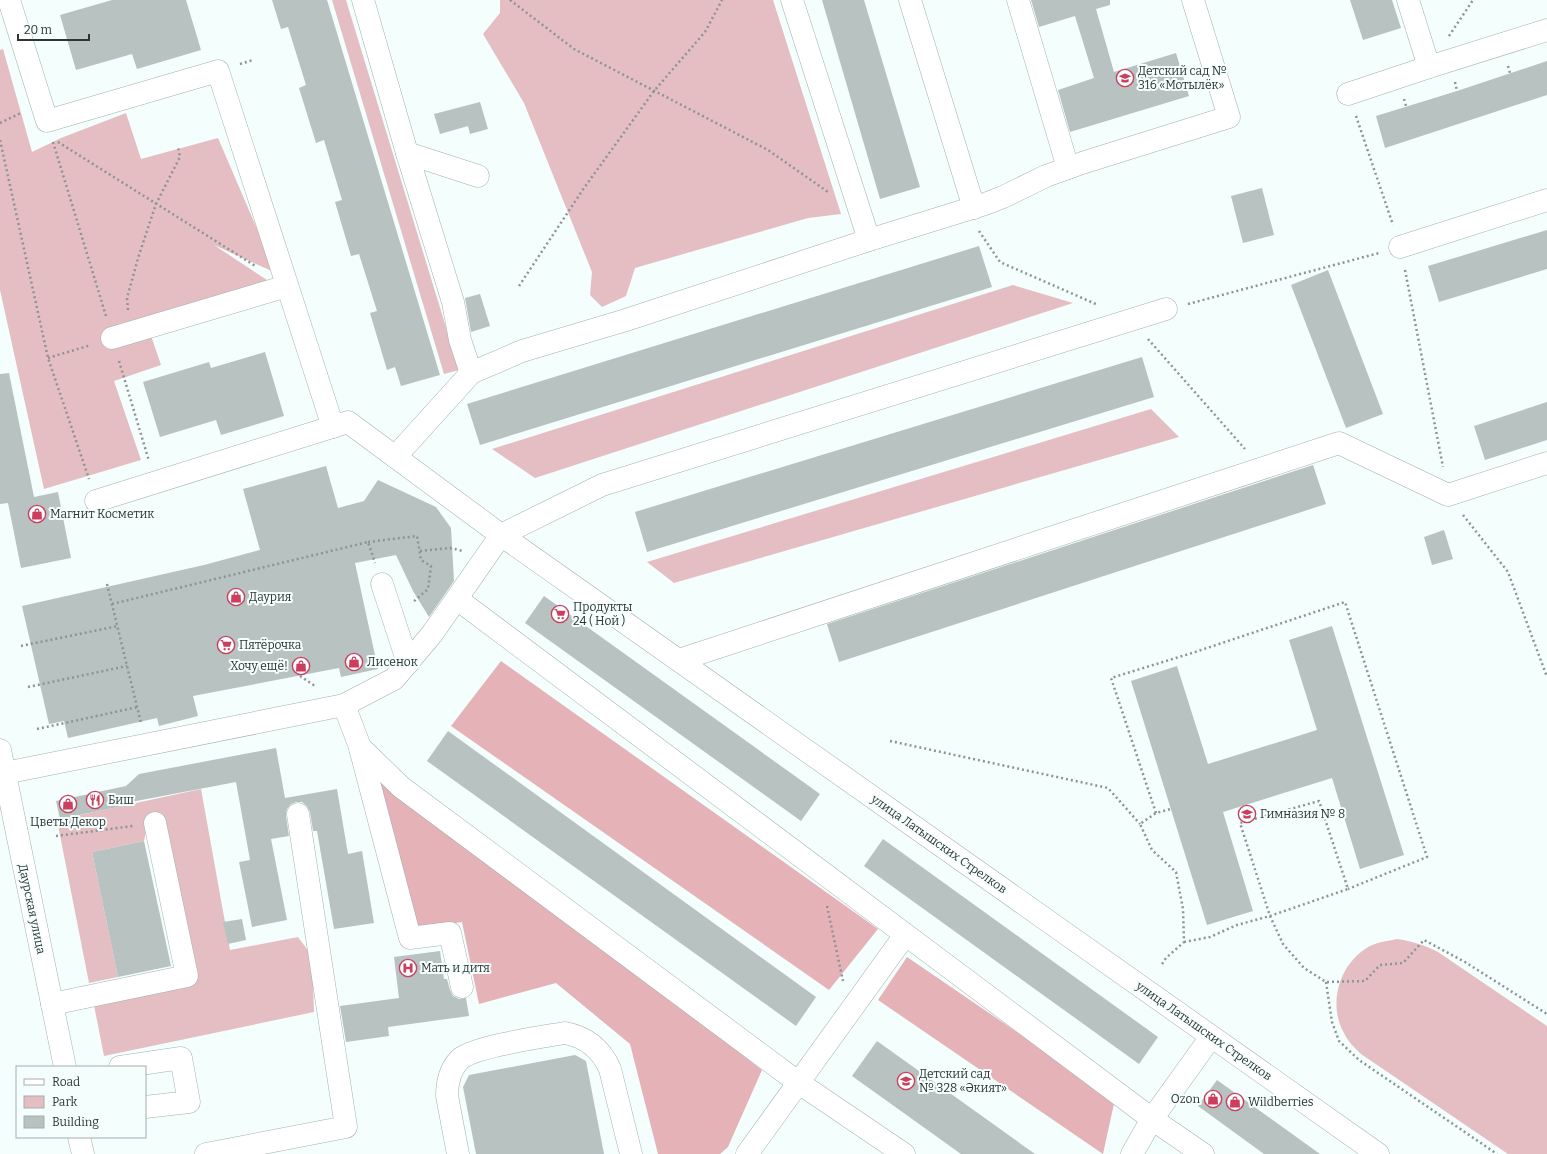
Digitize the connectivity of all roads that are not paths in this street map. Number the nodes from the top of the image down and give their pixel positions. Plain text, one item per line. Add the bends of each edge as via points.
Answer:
1 (8, 0) edge
2 (363, 0) edge
3 (792, 0) edge
4 (910, 0) edge
5 (1018, 0) edge
6 (1192, 0) edge
7 (1408, 0) edge
8 (1547, 30) edge
9 (1429, 67) junction
10 (1348, 94) road end
11 (407, 153) junction
12 (1068, 168) junction
13 (478, 176) dead end
14 (1547, 200) edge
15 (974, 208) junction
16 (869, 240) junction
17 (1400, 247) road end
18 (287, 286) junction
19 (1166, 310) road end
20 (120, 336) road end
21 (471, 373) junction
22 (341, 424) junction
23 (395, 457) junction
24 (1547, 463) edge
25 (96, 501) road end
26 (501, 534) junction
27 (382, 584) road end
28 (457, 599) junction
29 (679, 660) junction
30 (408, 663) junction
31 (344, 705) junction
32 (360, 747) junction
33 (0, 750) edge
34 (2, 773) edge
35 (298, 814) dead end
36 (155, 823) road end
37 (905, 935) junction
38 (462, 987) dead end
39 (52, 1004) junction
40 (1211, 1037) junction
41 (65, 1066) edge
42 (127, 1066) edge
43 (799, 1083) junction
44 (146, 1107) edge
45 (1152, 1119) junction
46 (79, 1138) edge
47 (83, 1154) edge
48 (206, 1154) edge
49 (458, 1154) edge
50 (631, 1154) edge
51 (747, 1154) edge
52 (904, 1154) edge
53 (1132, 1154) edge
54 (1203, 1154) edge
55 (1378, 1154) edge

1 - 18 street via 47,121 218,71
2 - 11 street
3 - 16 street
4 - 15 street
5 - 12 street
6 - 12 street via 1229,116
7 - 9 street
8 - 9 street
9 - 10 street
11 - 13 street
11 - 21 street via 453,302 460,340
12 - 15 street
14 - 17 street
15 - 16 street
16 - 21 street via 626,320 522,351
18 - 20 street
18 - 22 street
19 - 26 street via 602,485
21 - 23 street
22 - 23 street, улица Латышских Стрелков
22 - 25 street
23 - 26 street, улица Латышских Стрелков
24 - 29 street via 1448,495 1339,443
26 - 28 street
26 - 29 street, улица Латышских Стрелков
27 - 30 street
28 - 30 street
28 - 37 street
29 - 40 street, улица Латышских Стрелков
30 - 31 street via 394,679
31 - 32 street
31 - 34 street
32 - 38 street via 410,938 450,933
32 - 43 street via 400,787
33 - 34 street, Даурская улица
34 - 39 street, Даурская улица
35 - 48 street via 346,1127
36 - 39 street via 187,976
37 - 43 street
37 - 45 street
39 - 41 street, Даурская улица
40 - 45 street
40 - 55 street, улица Латышских Стрелков
42 - 44 street via 181,1058 189,1102
43 - 51 street
43 - 52 street
45 - 53 street
45 - 54 street
46 - 47 street
49 - 50 street via 447,1096 449,1075 454,1066 470,1053 483,1049 565,1033 587,1040 606,1059

